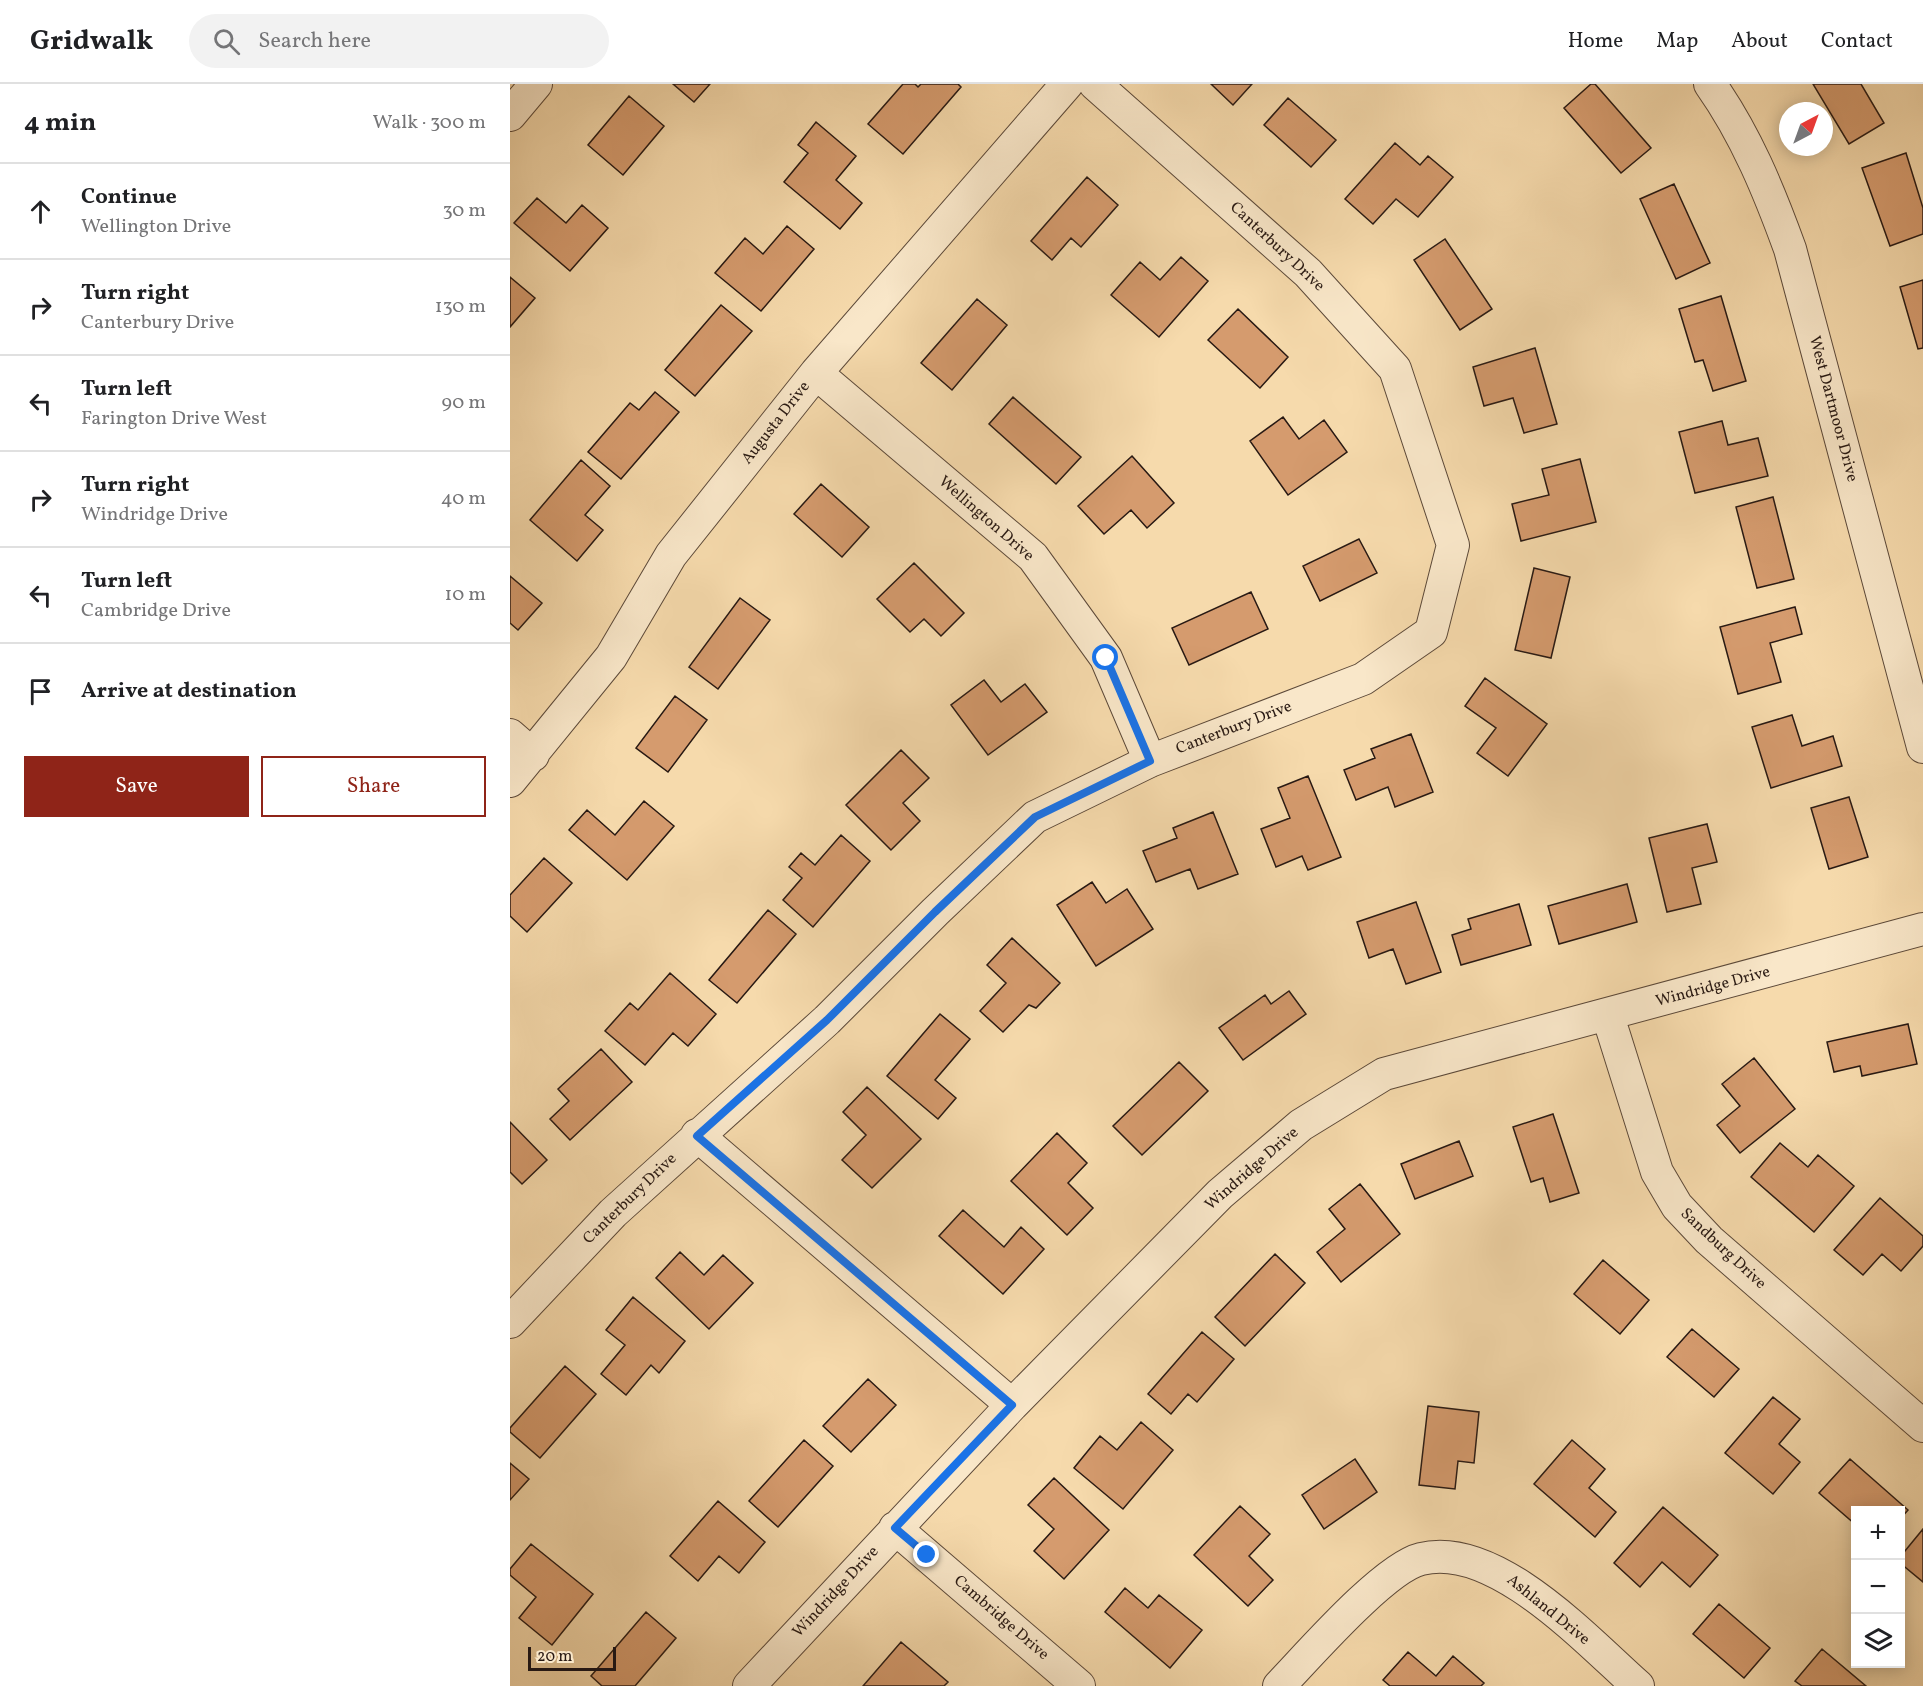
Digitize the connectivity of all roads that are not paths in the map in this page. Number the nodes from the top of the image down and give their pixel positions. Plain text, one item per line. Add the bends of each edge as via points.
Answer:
1 (536, 84) edge
2 (1067, 84) edge
3 (1095, 84) edge
4 (1710, 84) edge
5 (510, 115) edge
6 (816, 373) junction
7 (522, 745) edge
8 (1923, 747) edge
9 (1150, 761) junction
10 (510, 781) edge
11 (1923, 929) edge
12 (1608, 1016) junction
13 (697, 1136) junction
14 (510, 1322) edge
15 (1012, 1405) junction
16 (1923, 1426) edge
17 (895, 1528) junction
18 (749, 1686) edge
19 (1079, 1686) edge
20 (1279, 1686) edge
21 (1638, 1686) edge

1 - 5 street
2 - 6 street, Augusta Drive
3 - 9 street, Canterbury Drive via 1308,273 1395,369 1453,544 1431,632 1363,679
4 - 8 street, West Dartmoor Drive via 1742,135 1790,249
6 - 7 street, Augusta Drive via 671,555 611,657
6 - 9 street, Wellington Drive via 1033,557 1106,658
7 - 10 street, Augusta Drive
9 - 13 street, Canterbury Drive via 1035,817 827,1020
11 - 12 street, Windridge Drive
12 - 15 street, Windridge Drive via 1384,1074 1318,1114 1220,1194
12 - 16 street, Sandburg Drive via 1657,1172 1677,1206 1709,1240
13 - 14 street, Canterbury Drive via 613,1213
13 - 15 street
15 - 17 street, Windridge Drive
17 - 18 street, Windridge Drive
17 - 19 street, Cambridge Drive
20 - 21 street, Ashland Drive via 1388,1578 1420,1559 1450,1558 1477,1563 1526,1589

